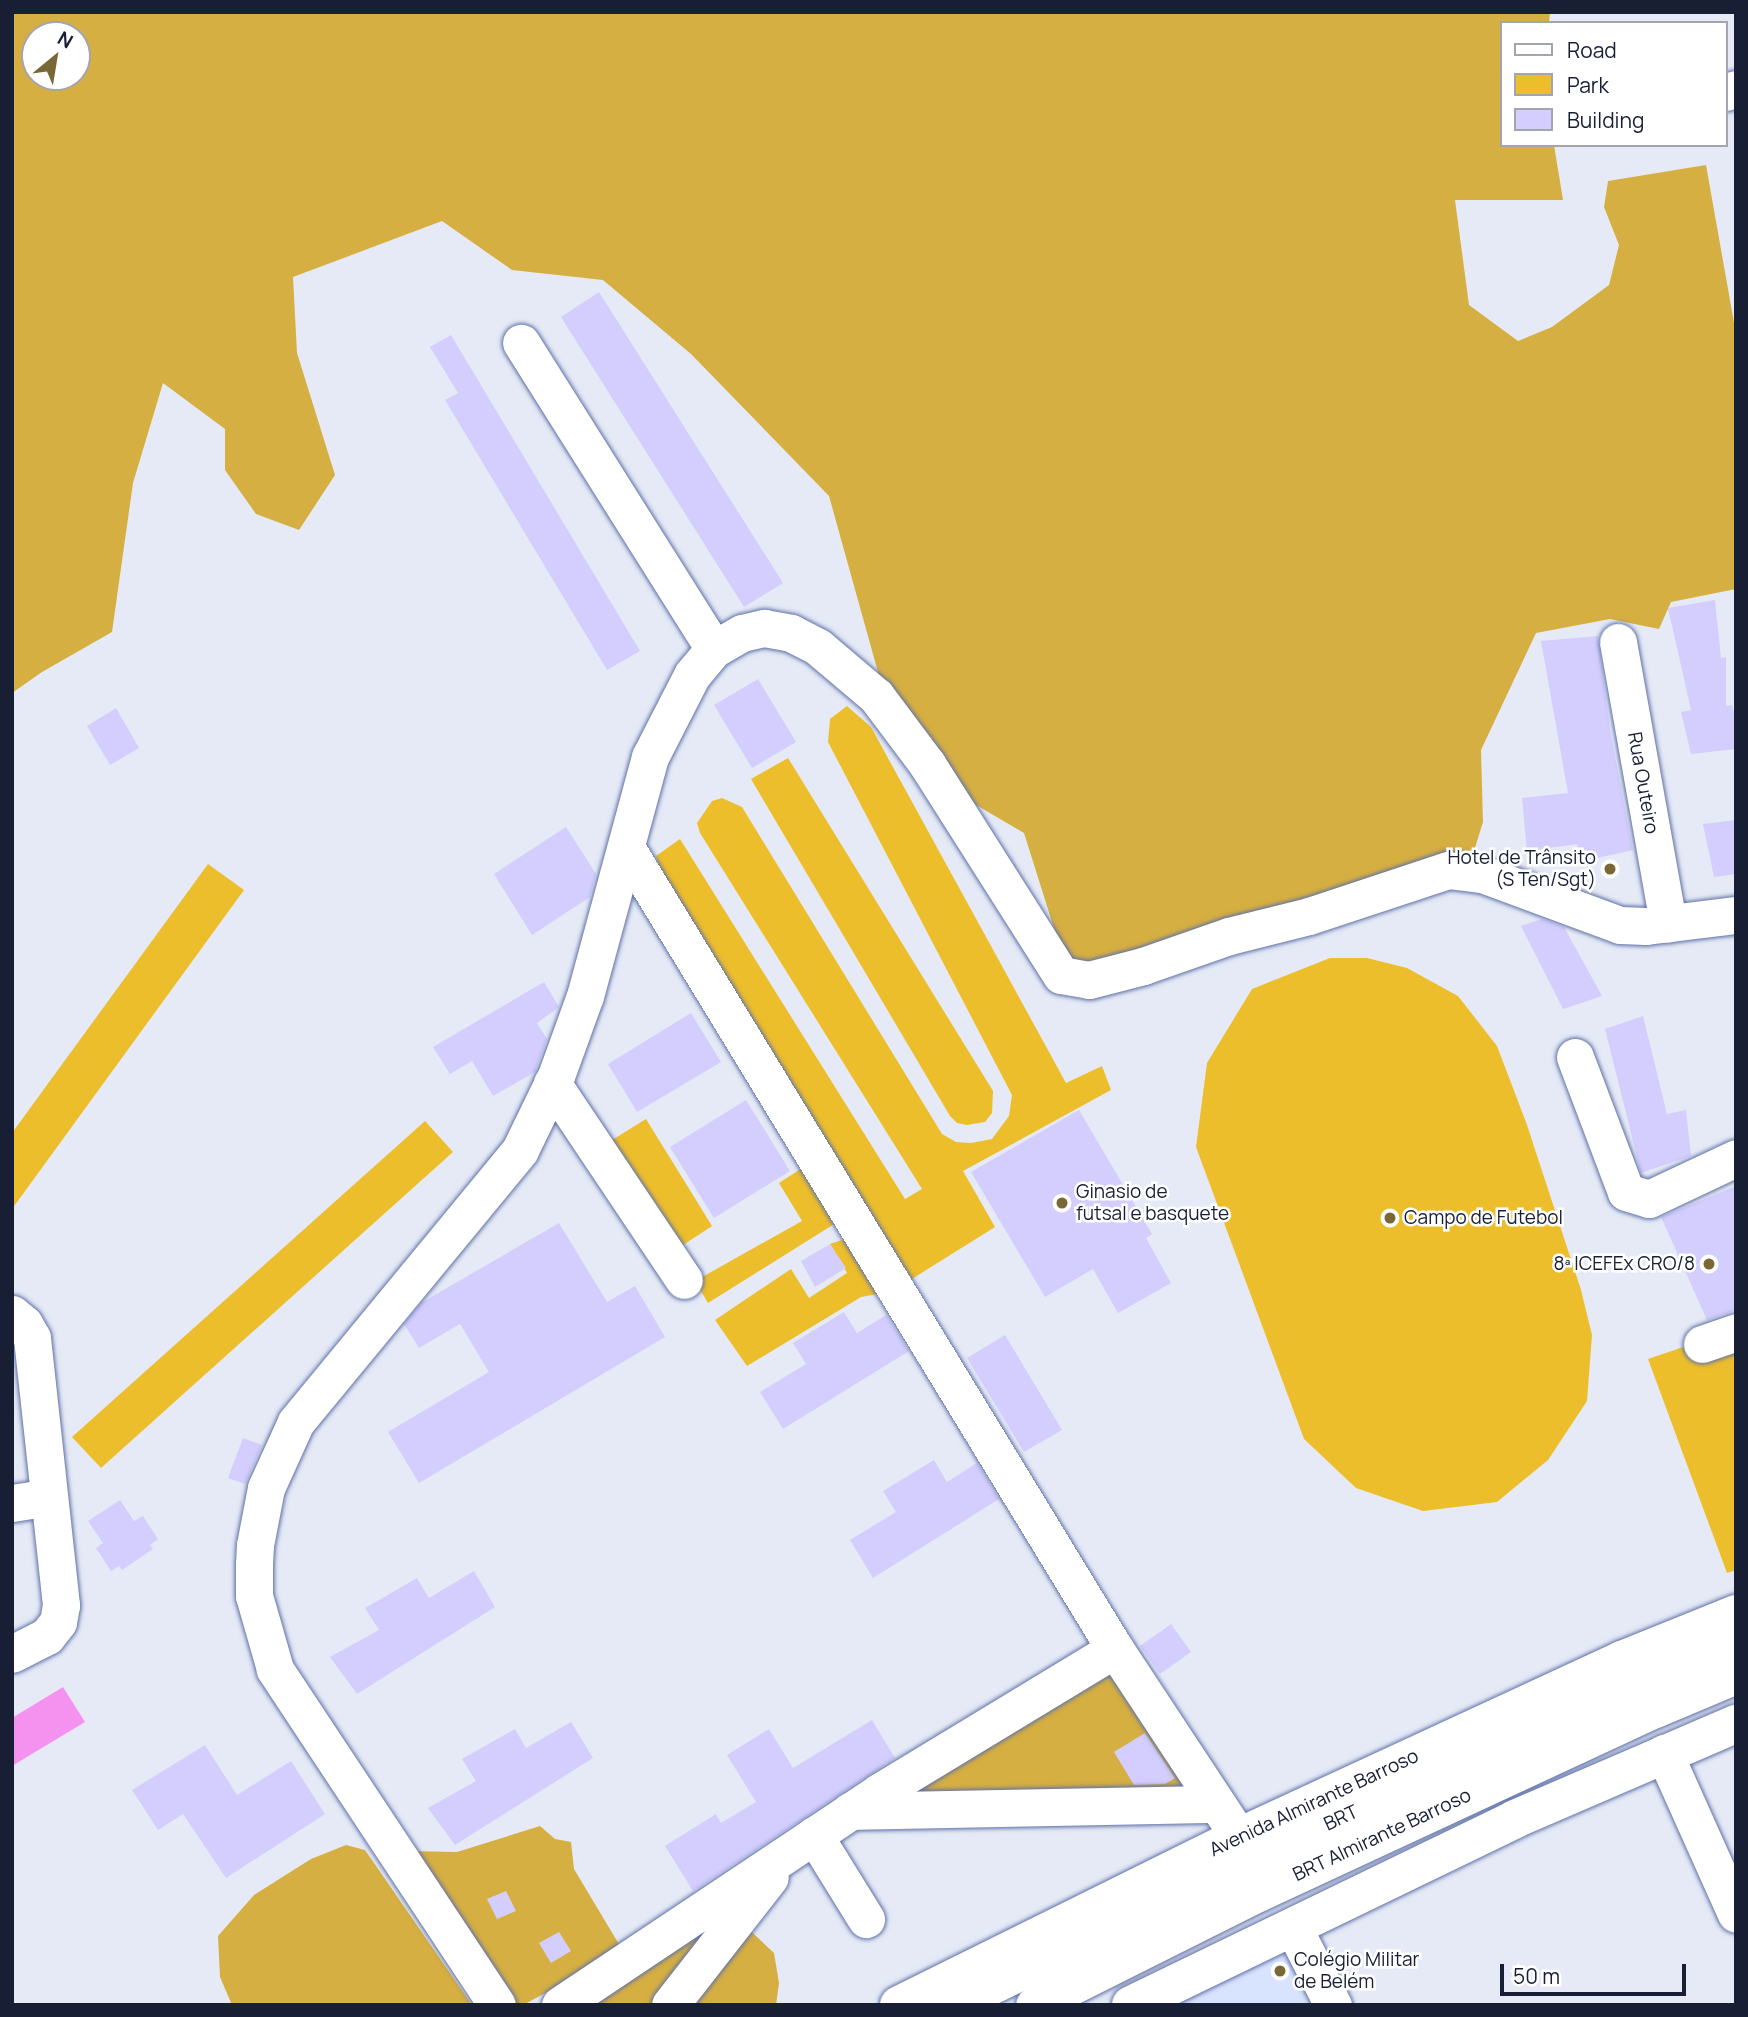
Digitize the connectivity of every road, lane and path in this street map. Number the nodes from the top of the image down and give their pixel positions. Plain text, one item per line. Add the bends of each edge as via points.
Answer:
1 (520, 343) dead end
2 (1618, 642) dead end
3 (714, 649) junction
4 (627, 849) junction
5 (1736, 915) edge
6 (1668, 923) junction
7 (1575, 1056) dead end
8 (552, 1083) junction
9 (1736, 1158) edge
10 (684, 1280) dead end
11 (12, 1314) edge
12 (1736, 1332) edge
13 (1702, 1344) dead end
14 (49, 1497) junction
15 (12, 1503) edge
16 (1736, 1614) edge
17 (1736, 1640) edge
18 (1115, 1649) junction
19 (12, 1654) edge
20 (1736, 1675) edge
21 (1736, 1724) edge
22 (1664, 1753) junction
23 (1216, 1804) junction
24 (850, 1811) junction
25 (1239, 1838) junction
26 (802, 1843) junction
27 (1736, 1914) edge
28 (866, 1919) dead end
29 (1293, 1927) junction
30 (497, 2005) edge
31 (560, 2005) edge
32 (670, 2005) edge
33 (899, 2005) edge
34 (951, 2005) edge
35 (1034, 2005) edge
36 (1131, 2005) edge
37 (1333, 2005) edge

1 - 3 street
2 - 6 street, Rua Outeiro
3 - 4 street via 692,675 650,757
3 - 6 street via 742,633 764,628 791,633 818,647 876,696 927,764 1060,975 1088,980 1143,966 1448,870 1482,874 1620,925
4 - 8 street via 585,996
4 - 18 street
5 - 6 street
7 - 9 street via 1626,1192 1649,1199
8 - 10 street
8 - 30 street via 520,1150 296,1422 266,1488 255,1545 254,1596 275,1668
11 - 14 street via 32,1338
12 - 13 street
14 - 15 street
14 - 19 street via 60,1614 47,1636
16 - 25 highway, Avenida Almirante Barroso via 1622,1660
17 - 34 street, BRT via 1630,1684 1247,1861
18 - 23 street
18 - 24 street
20 - 35 street, BRT Almirante Barroso via 1258,1892
21 - 22 highway
22 - 27 street
22 - 29 highway via 1515,1819
23 - 24 street
23 - 25 street
24 - 26 street
25 - 33 highway, Avenida Almirante Barroso
26 - 28 street
26 - 31 street
26 - 32 street
29 - 36 highway
29 - 37 street

